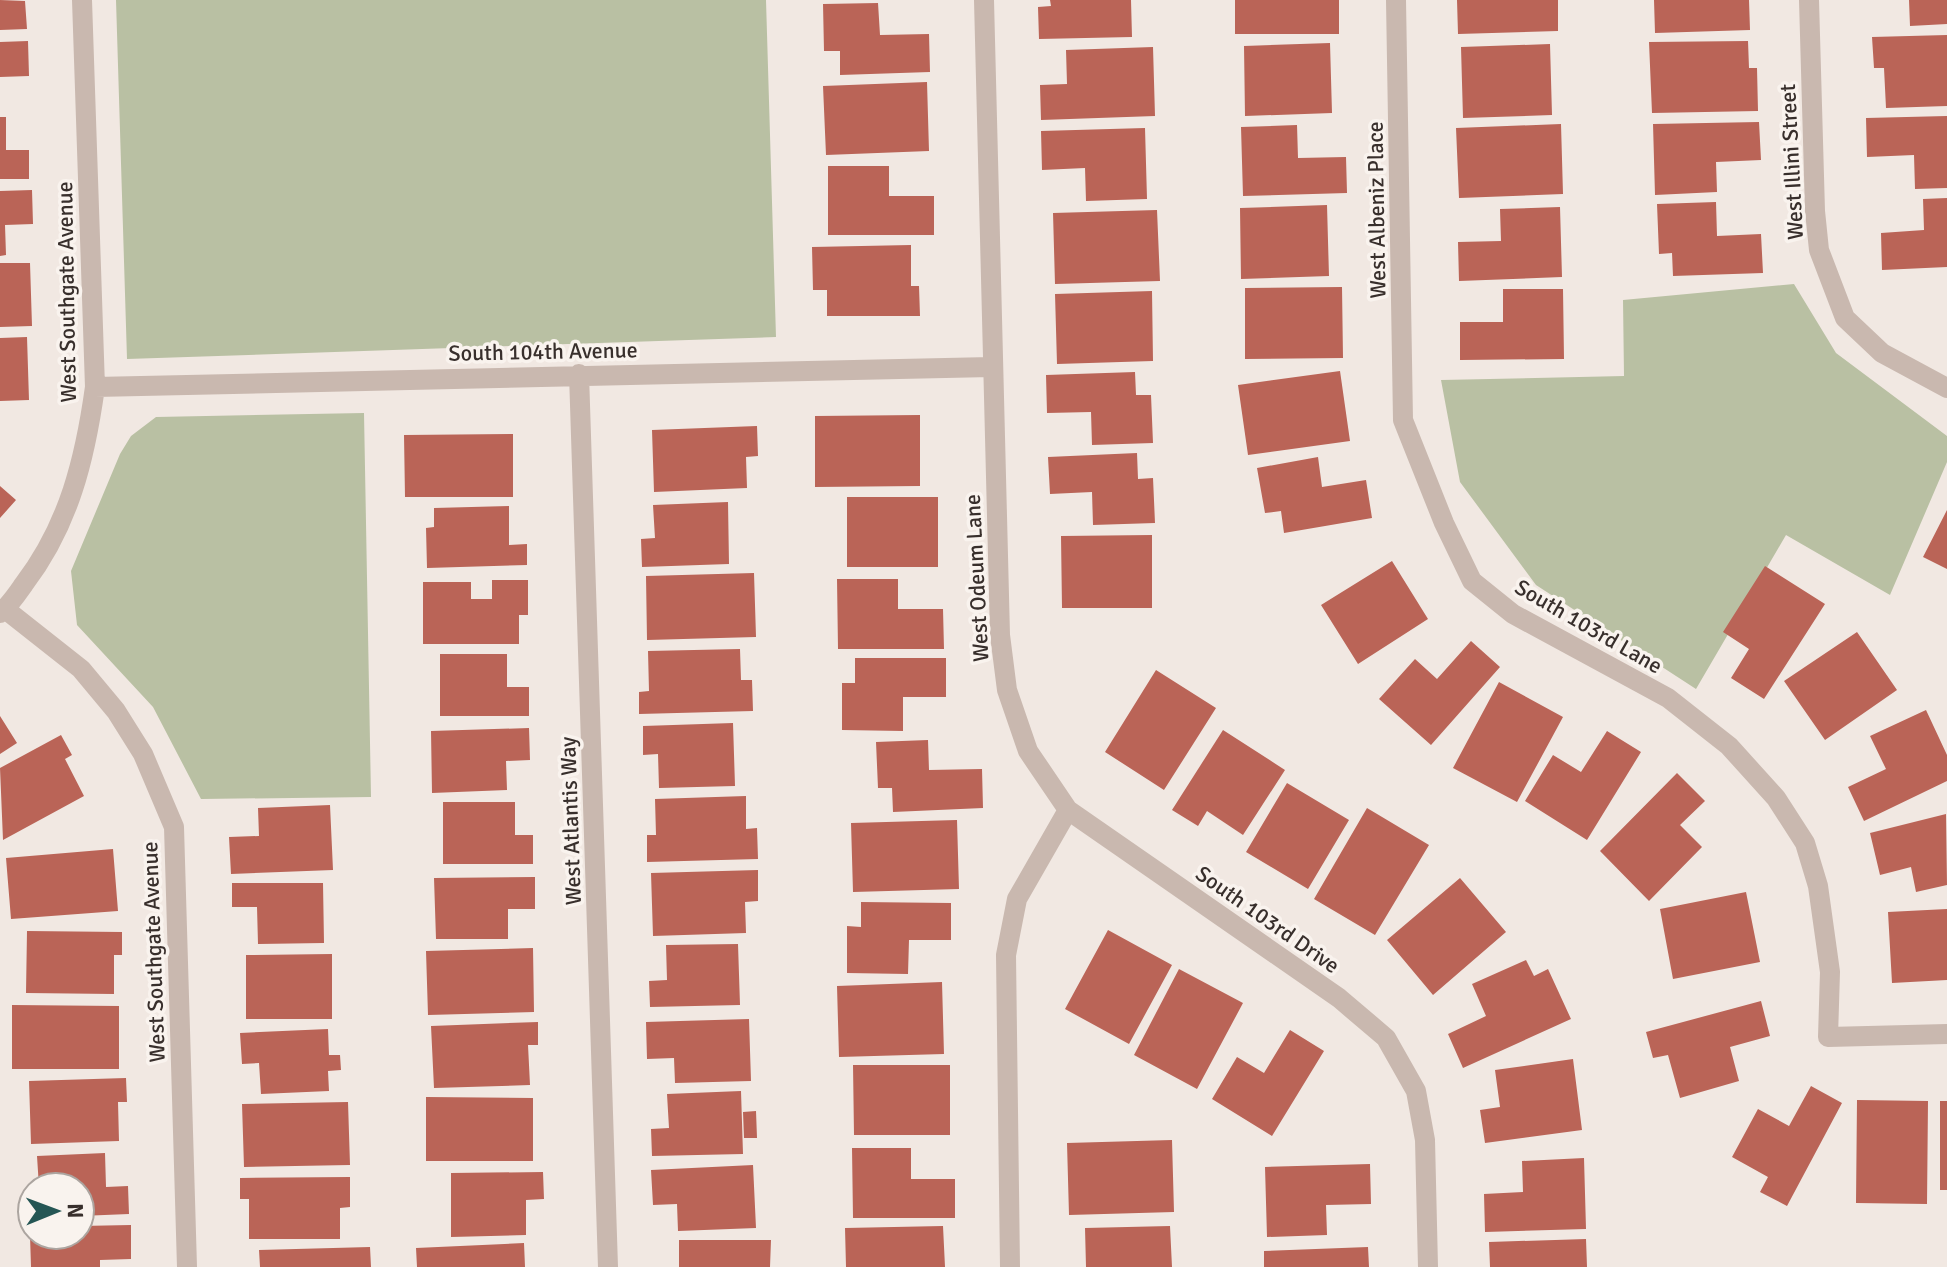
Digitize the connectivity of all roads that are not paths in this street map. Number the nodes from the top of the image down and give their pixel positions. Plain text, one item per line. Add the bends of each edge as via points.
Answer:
1 (82, 0) edge
2 (984, 0) edge
3 (1396, 0) edge
4 (1809, 0) edge
5 (991, 367) junction
6 (579, 374) junction
7 (95, 387) junction
8 (1947, 388) edge
9 (1403, 420) joint
10 (3, 611) edge
11 (1068, 810) junction
12 (1947, 1034) edge
13 (187, 1267) edge
14 (608, 1267) edge
15 (1010, 1267) edge
16 (1428, 1267) edge

1 - 7 street, West Southgate Avenue
2 - 5 street, West Odeum Lane
3 - 9 street, West Albeniz Place
4 - 8 street, West Illini Street via 1819,250 1845,318 1882,353
5 - 6 street, South 104th Avenue
5 - 11 street, West Odeum Lane via 1000,635 1007,690 1028,751
6 - 7 street, South 104th Avenue
6 - 14 street, West Atlantis Way
7 - 10 street, West Southgate Avenue via 73,497 44,558
9 - 12 street, South 103rd Lane via 1472,581 1513,614 1668,698 1729,746 1776,798 1805,843 1818,886 1830,972 1828,1037
10 - 13 street, West Southgate Avenue via 81,669 116,711 143,754 174,827
11 - 15 street via 1017,899 1006,955
11 - 16 street, South 103rd Drive via 1339,998 1386,1038 1416,1091 1425,1140

